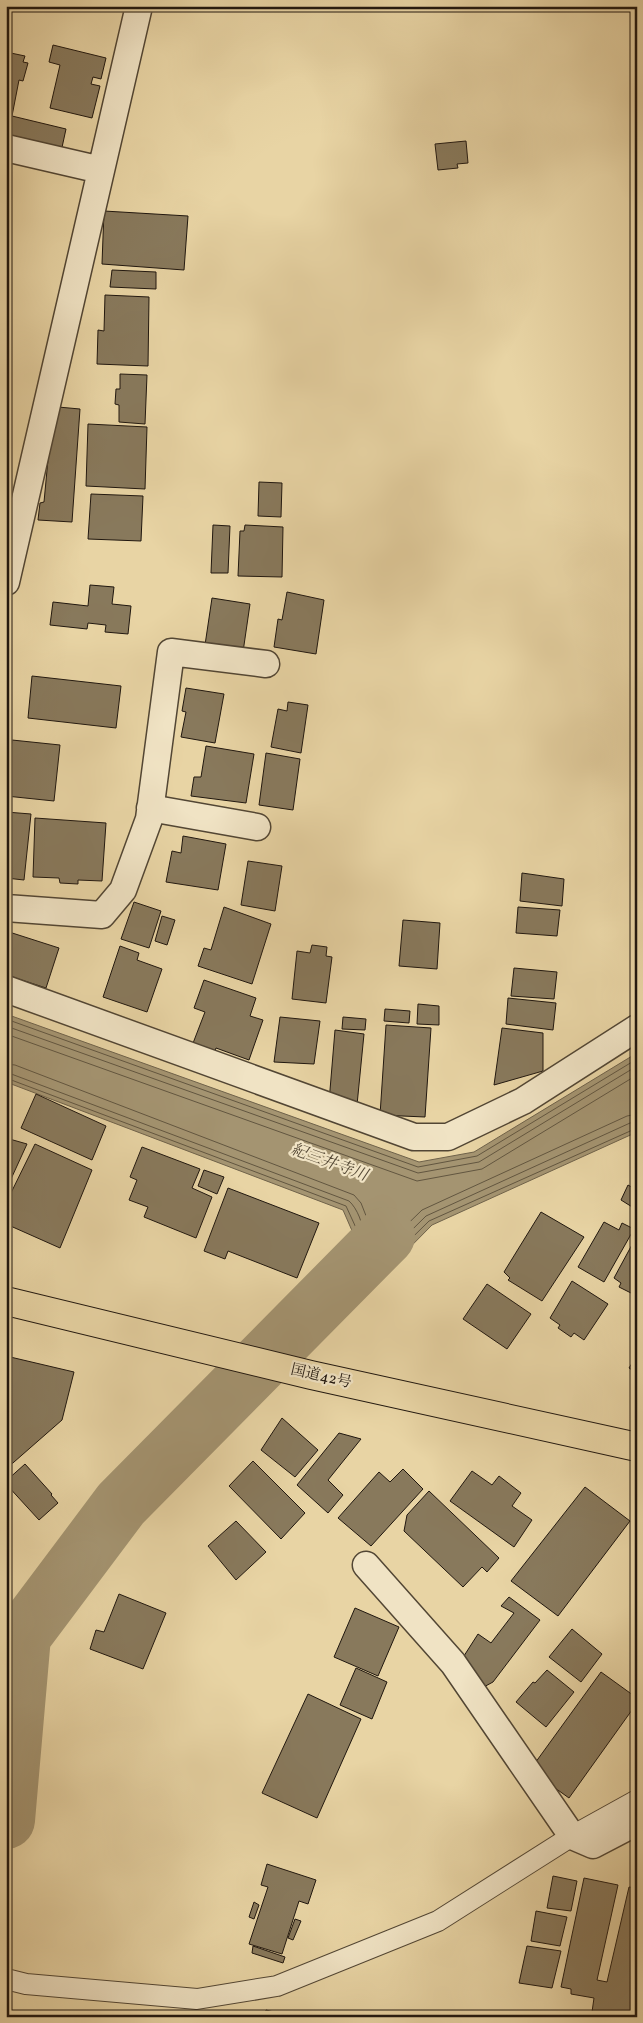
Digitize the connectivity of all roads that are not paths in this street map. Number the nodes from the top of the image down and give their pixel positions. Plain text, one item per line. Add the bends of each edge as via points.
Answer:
1 (139, 6) edge
2 (6, 148) edge
3 (101, 170) junction
4 (6, 582) edge
5 (266, 664) dead end
6 (150, 808) junction
7 (257, 827) dead end
8 (6, 908) edge
9 (6, 989) edge
10 (637, 1028) edge
11 (6, 1301) edge
12 (637, 1447) edge
13 (366, 1565) dead end
14 (637, 1800) edge
15 (637, 1822) edge
16 (572, 1836) junction
17 (6, 1979) edge

1 - 3 street
2 - 3 street
3 - 4 street
5 - 6 street via 171,652
6 - 7 street
6 - 8 street via 123,890 102,915
9 - 10 street via 414,1137 448,1137 522,1101
11 - 12 highway, 国道42号 via 311,1375
13 - 16 street via 453,1663
14 - 16 street
15 - 16 street via 593,1846
16 - 17 street via 438,1921 277,1986 197,1999 26,1984

